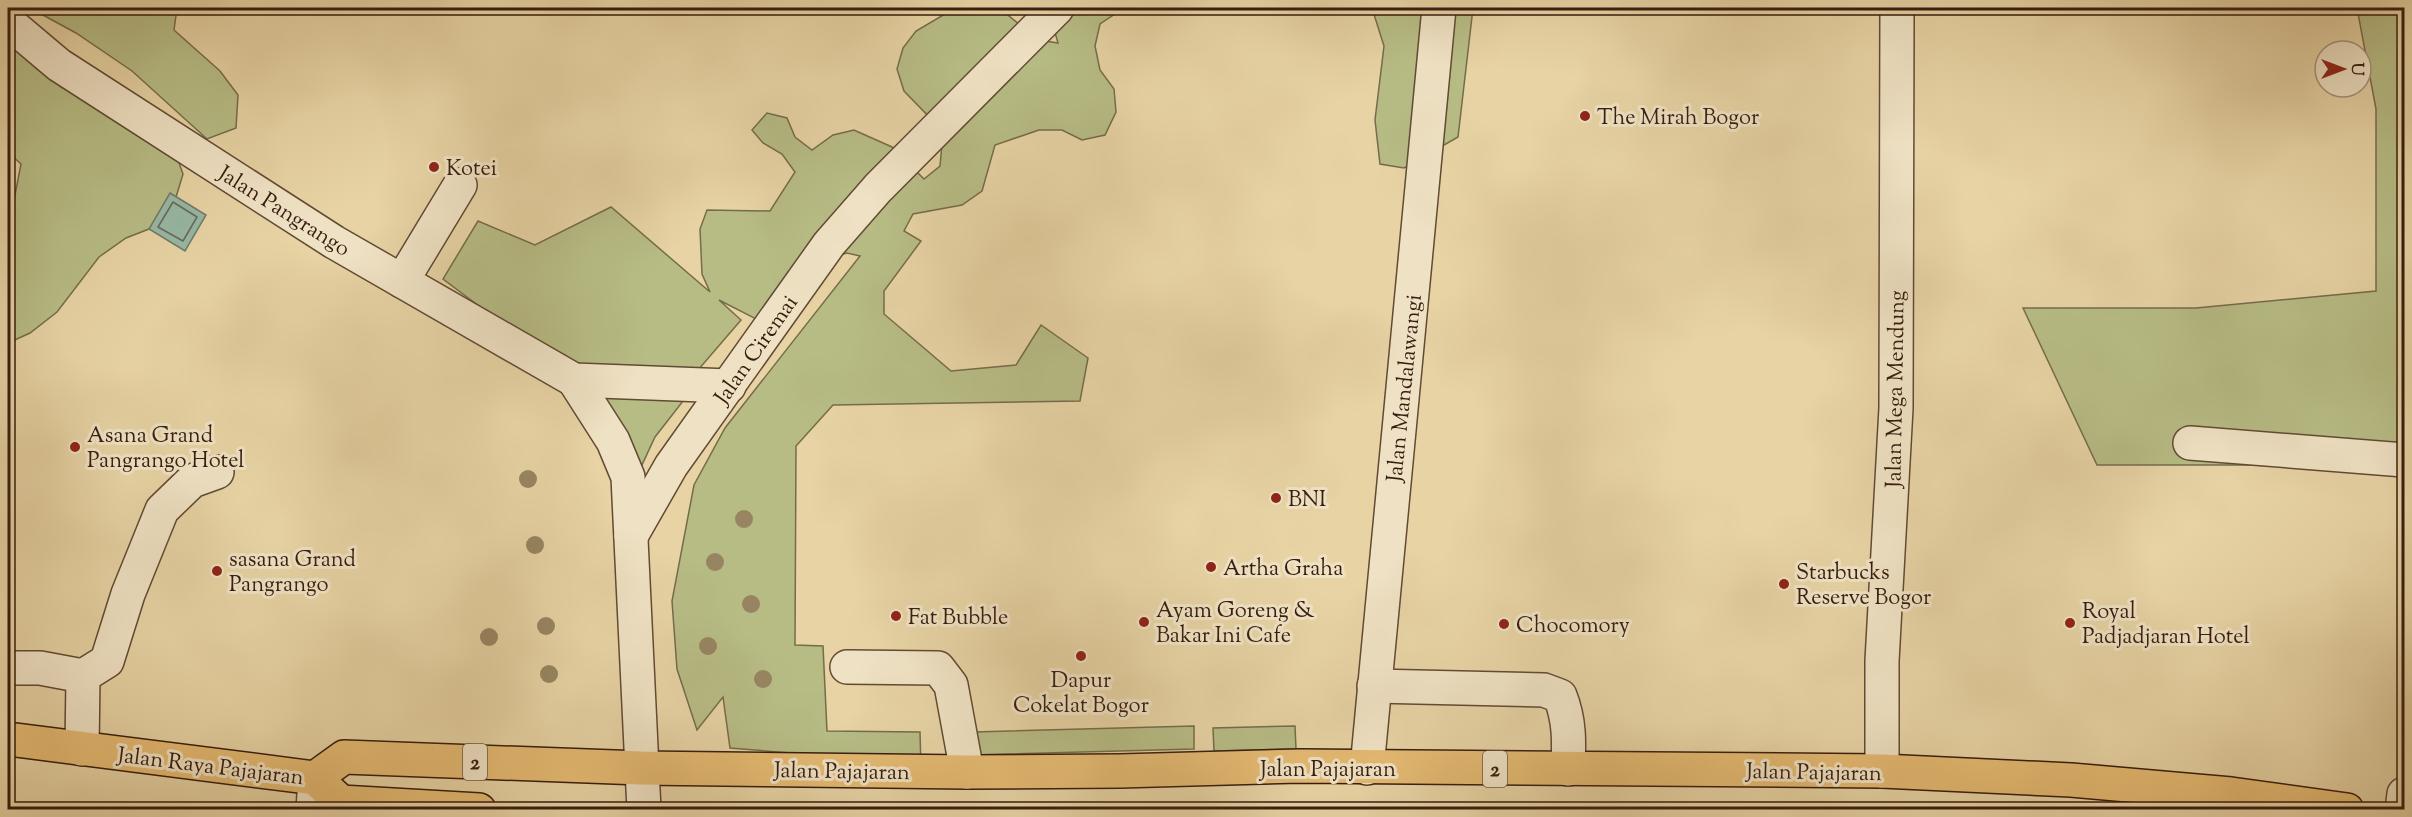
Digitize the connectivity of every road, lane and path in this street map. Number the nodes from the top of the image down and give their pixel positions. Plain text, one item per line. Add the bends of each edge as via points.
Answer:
1 (1057, 8) edge
2 (1439, 8) edge
3 (1897, 8) edge
4 (8, 22) edge
5 (460, 184) dead end
6 (402, 281) junction
7 (574, 380) junction
8 (729, 386) junction
9 (2190, 443) dead end
10 (2404, 460) edge
11 (217, 472) dead end
12 (632, 536) junction
13 (847, 667) dead end
14 (8, 668) edge
15 (83, 676) junction
16 (1374, 686) junction
17 (8, 738) edge
18 (82, 749) junction
19 (641, 768) junction
20 (1367, 768) junction
21 (1568, 769) junction
22 (1882, 771) junction
23 (967, 772) junction
24 (2404, 794) edge
25 (328, 800) edge
26 (478, 810) edge
27 (644, 810) edge
28 (2347, 810) edge
29 (2402, 810) edge

1 - 8 street, Jalan Ciremai via 829,244
2 - 16 street, Jalan Mandalawangi
3 - 22 street, Jalan Mega Mendung via 1896,408 1882,661
4 - 6 street, Jalan Pangrango via 59,65 334,242
5 - 6 street
6 - 7 street, Jalan Pangrango
7 - 8 street, Jalan Pangrango
7 - 12 street, Jalan Pangrango via 613,441 628,477
8 - 12 street, Jalan Ciremai via 671,466
9 - 10 street
11 - 15 street via 192,481 162,510 128,594 107,661
12 - 19 street
13 - 23 street via 938,668 951,685
14 - 15 street via 40,668
15 - 18 street
16 - 20 street, Jalan Mandalawangi
16 - 21 street via 1544,690 1560,696 1570,732
17 - 18 highway, Jalan Raya Pajajaran / 2
18 - 25 highway, Jalan Raya Pajajaran / 2
19 - 23 highway, Jalan Pajajaran / 2
19 - 25 highway, Jalan Pajajaran / 2 via 344,757
19 - 27 street
20 - 21 highway, Jalan Pajajaran / 2
20 - 23 highway, Jalan Pajajaran / 2
21 - 22 highway, Jalan Pajajaran / 2
22 - 28 highway, Jalan Pajajaran / 2 via 2071,780 2231,794
24 - 29 street
25 - 26 highway, Jalan Raya Pajajaran / 2

